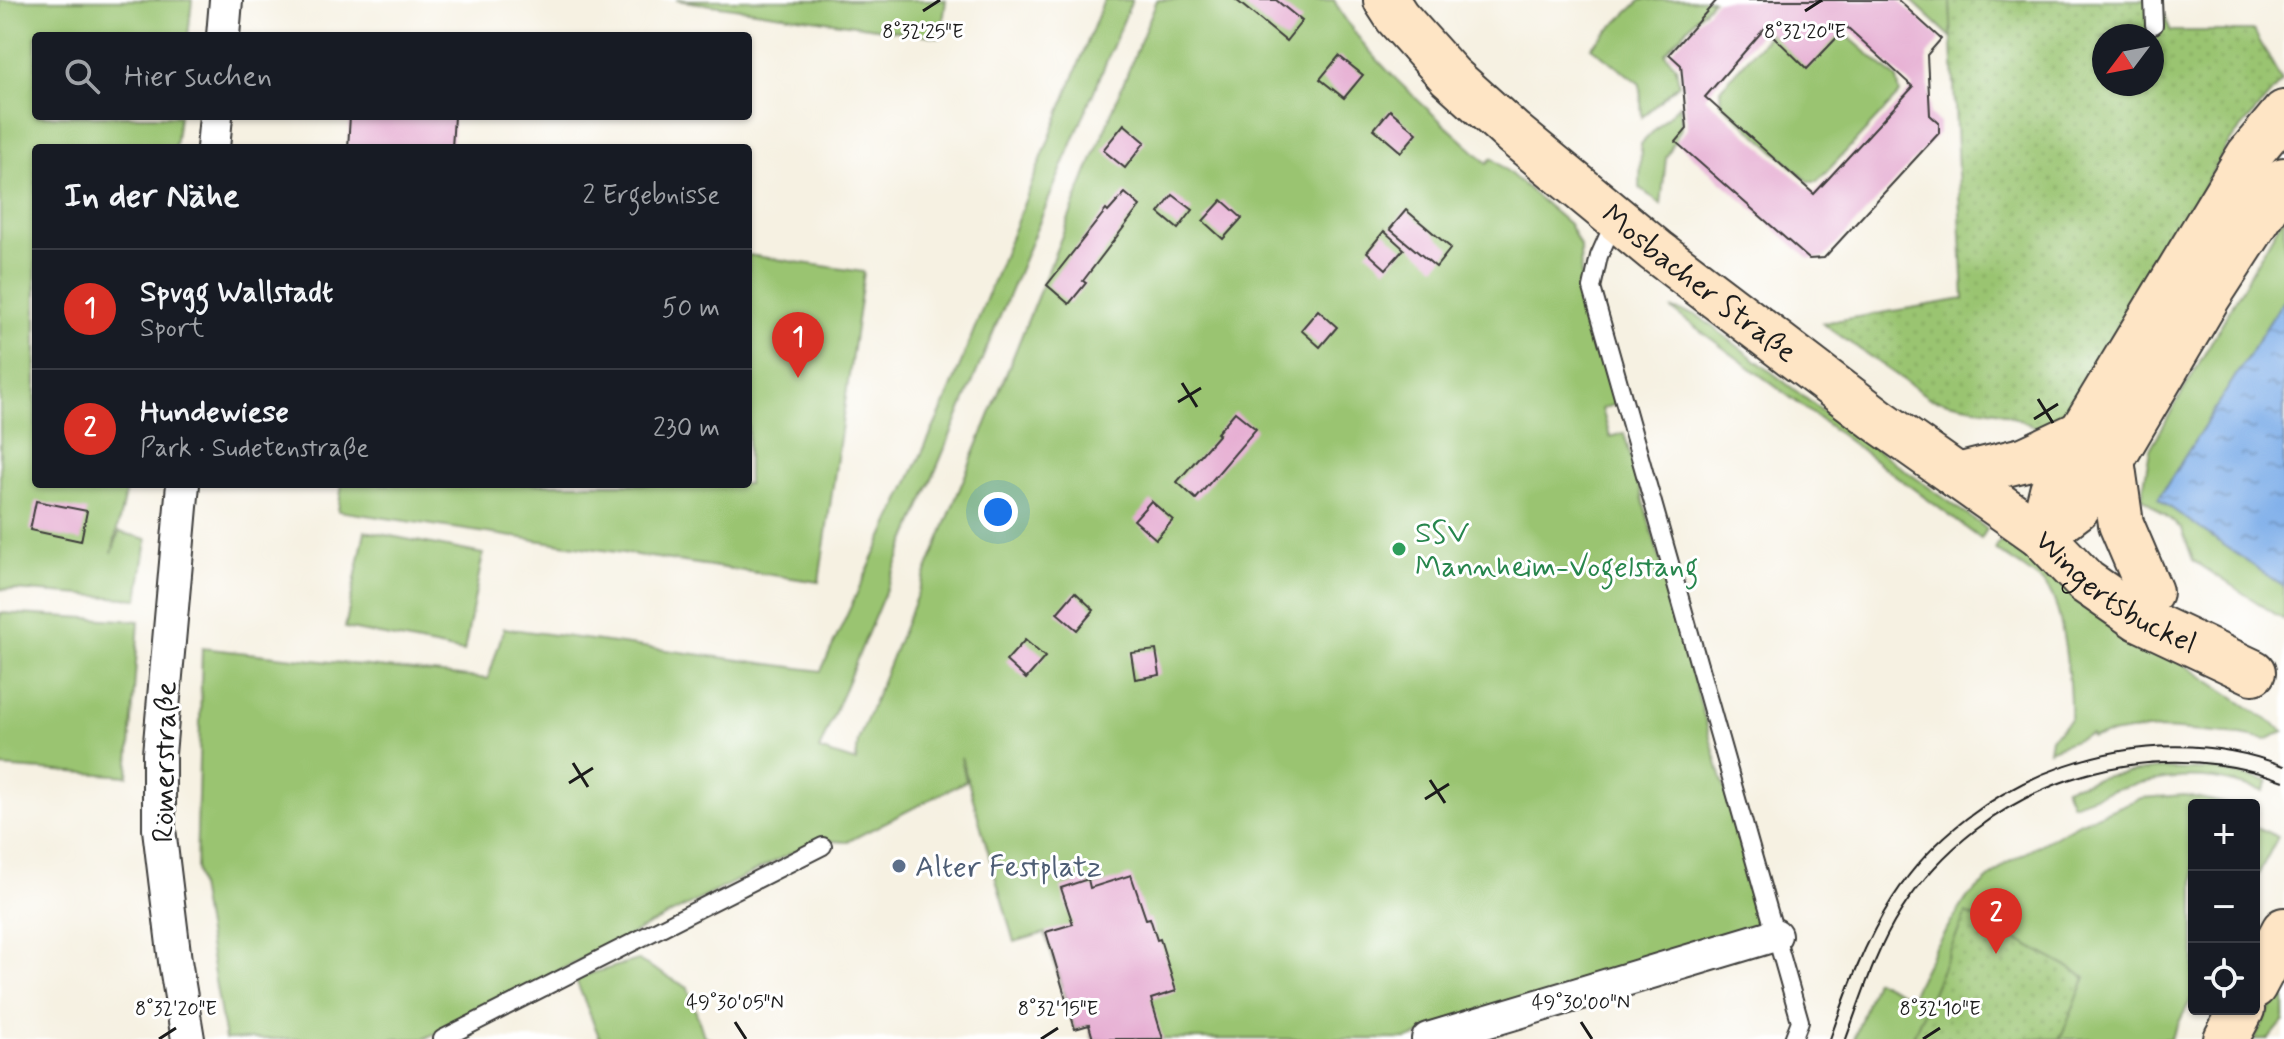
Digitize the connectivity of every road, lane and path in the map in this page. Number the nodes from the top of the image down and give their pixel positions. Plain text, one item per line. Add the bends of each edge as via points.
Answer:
1 (226, 0) edge
2 (1386, 0) edge
3 (2153, 0) edge
4 (2154, 24) edge
5 (223, 32) edge
6 (2284, 113) edge
7 (216, 120) edge
8 (213, 144) edge
9 (2284, 180) edge
10 (1615, 219) junction
11 (2097, 447) junction
12 (1957, 476) junction
13 (183, 488) edge
14 (2041, 535) junction
15 (2150, 592) junction
16 (2268, 682) edge
17 (823, 846) dead end
18 (2284, 930) edge
19 (1775, 935) junction
20 (2260, 975) edge
21 (2239, 1015) edge
22 (188, 1039) edge
23 (442, 1039) edge
24 (1428, 1039) edge
25 (1793, 1039) edge
26 (2226, 1039) edge

1 - 5 street
2 - 10 street, Mosbacher Straße via 1450,76
3 - 4 lane
6 - 11 street via 2249,155
7 - 8 street
9 - 11 street via 2208,297
10 - 12 street, Mosbacher Straße
10 - 19 lane via 1592,288
11 - 12 street
11 - 14 street via 2077,508
11 - 15 street
12 - 14 street, Mosbacher Straße
13 - 22 street, Römerstraße via 159,754 159,814
14 - 15 street, Wingertsbuckel via 2099,556
14 - 16 street, Wingertsbuckel via 2086,582 2138,618
15 - 16 street, Wingertsbuckel
17 - 23 lane
18 - 20 street
19 - 24 street
19 - 25 lane via 1800,1021
21 - 26 street

